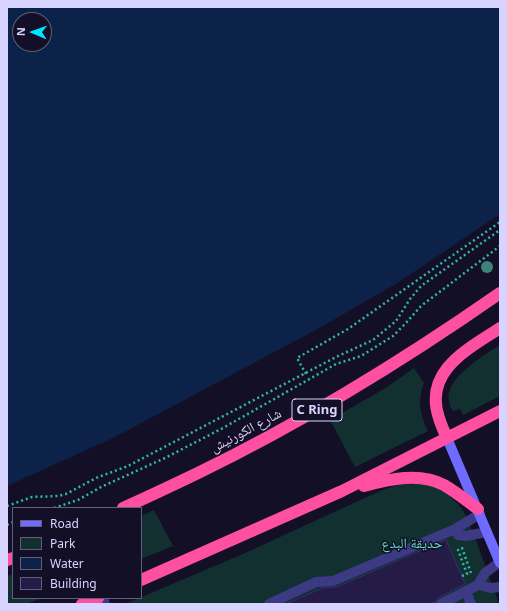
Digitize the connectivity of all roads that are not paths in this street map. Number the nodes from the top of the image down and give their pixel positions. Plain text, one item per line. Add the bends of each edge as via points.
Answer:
1 (500, 293) edge
2 (500, 328) edge
3 (500, 412) edge
4 (447, 438) junction
5 (342, 491) junction
6 (125, 507) edge
7 (479, 512) junction
8 (455, 528) junction
9 (487, 532) junction
10 (500, 563) edge
11 (142, 580) edge
12 (477, 586) junction
13 (500, 587) edge
14 (466, 591) junction
15 (95, 599) edge
16 (82, 604) edge
17 (269, 604) edge
18 (441, 604) edge
19 (471, 604) edge

1 - 6 highway, شارع الكورنيش / C Ring via 334,400 198,473
2 - 4 highway via 452,361 441,378 437,387 436,408
3 - 4 highway
4 - 5 highway
4 - 7 street
5 - 7 highway via 387,480 423,479 444,485
5 - 11 highway
7 - 8 street
7 - 9 street
8 - 9 street via 456,533 463,537
8 - 17 street via 333,581 316,582
9 - 10 street
10 - 12 street via 485,573
12 - 13 street
12 - 14 street
14 - 18 street
14 - 19 street
15 - 16 highway

